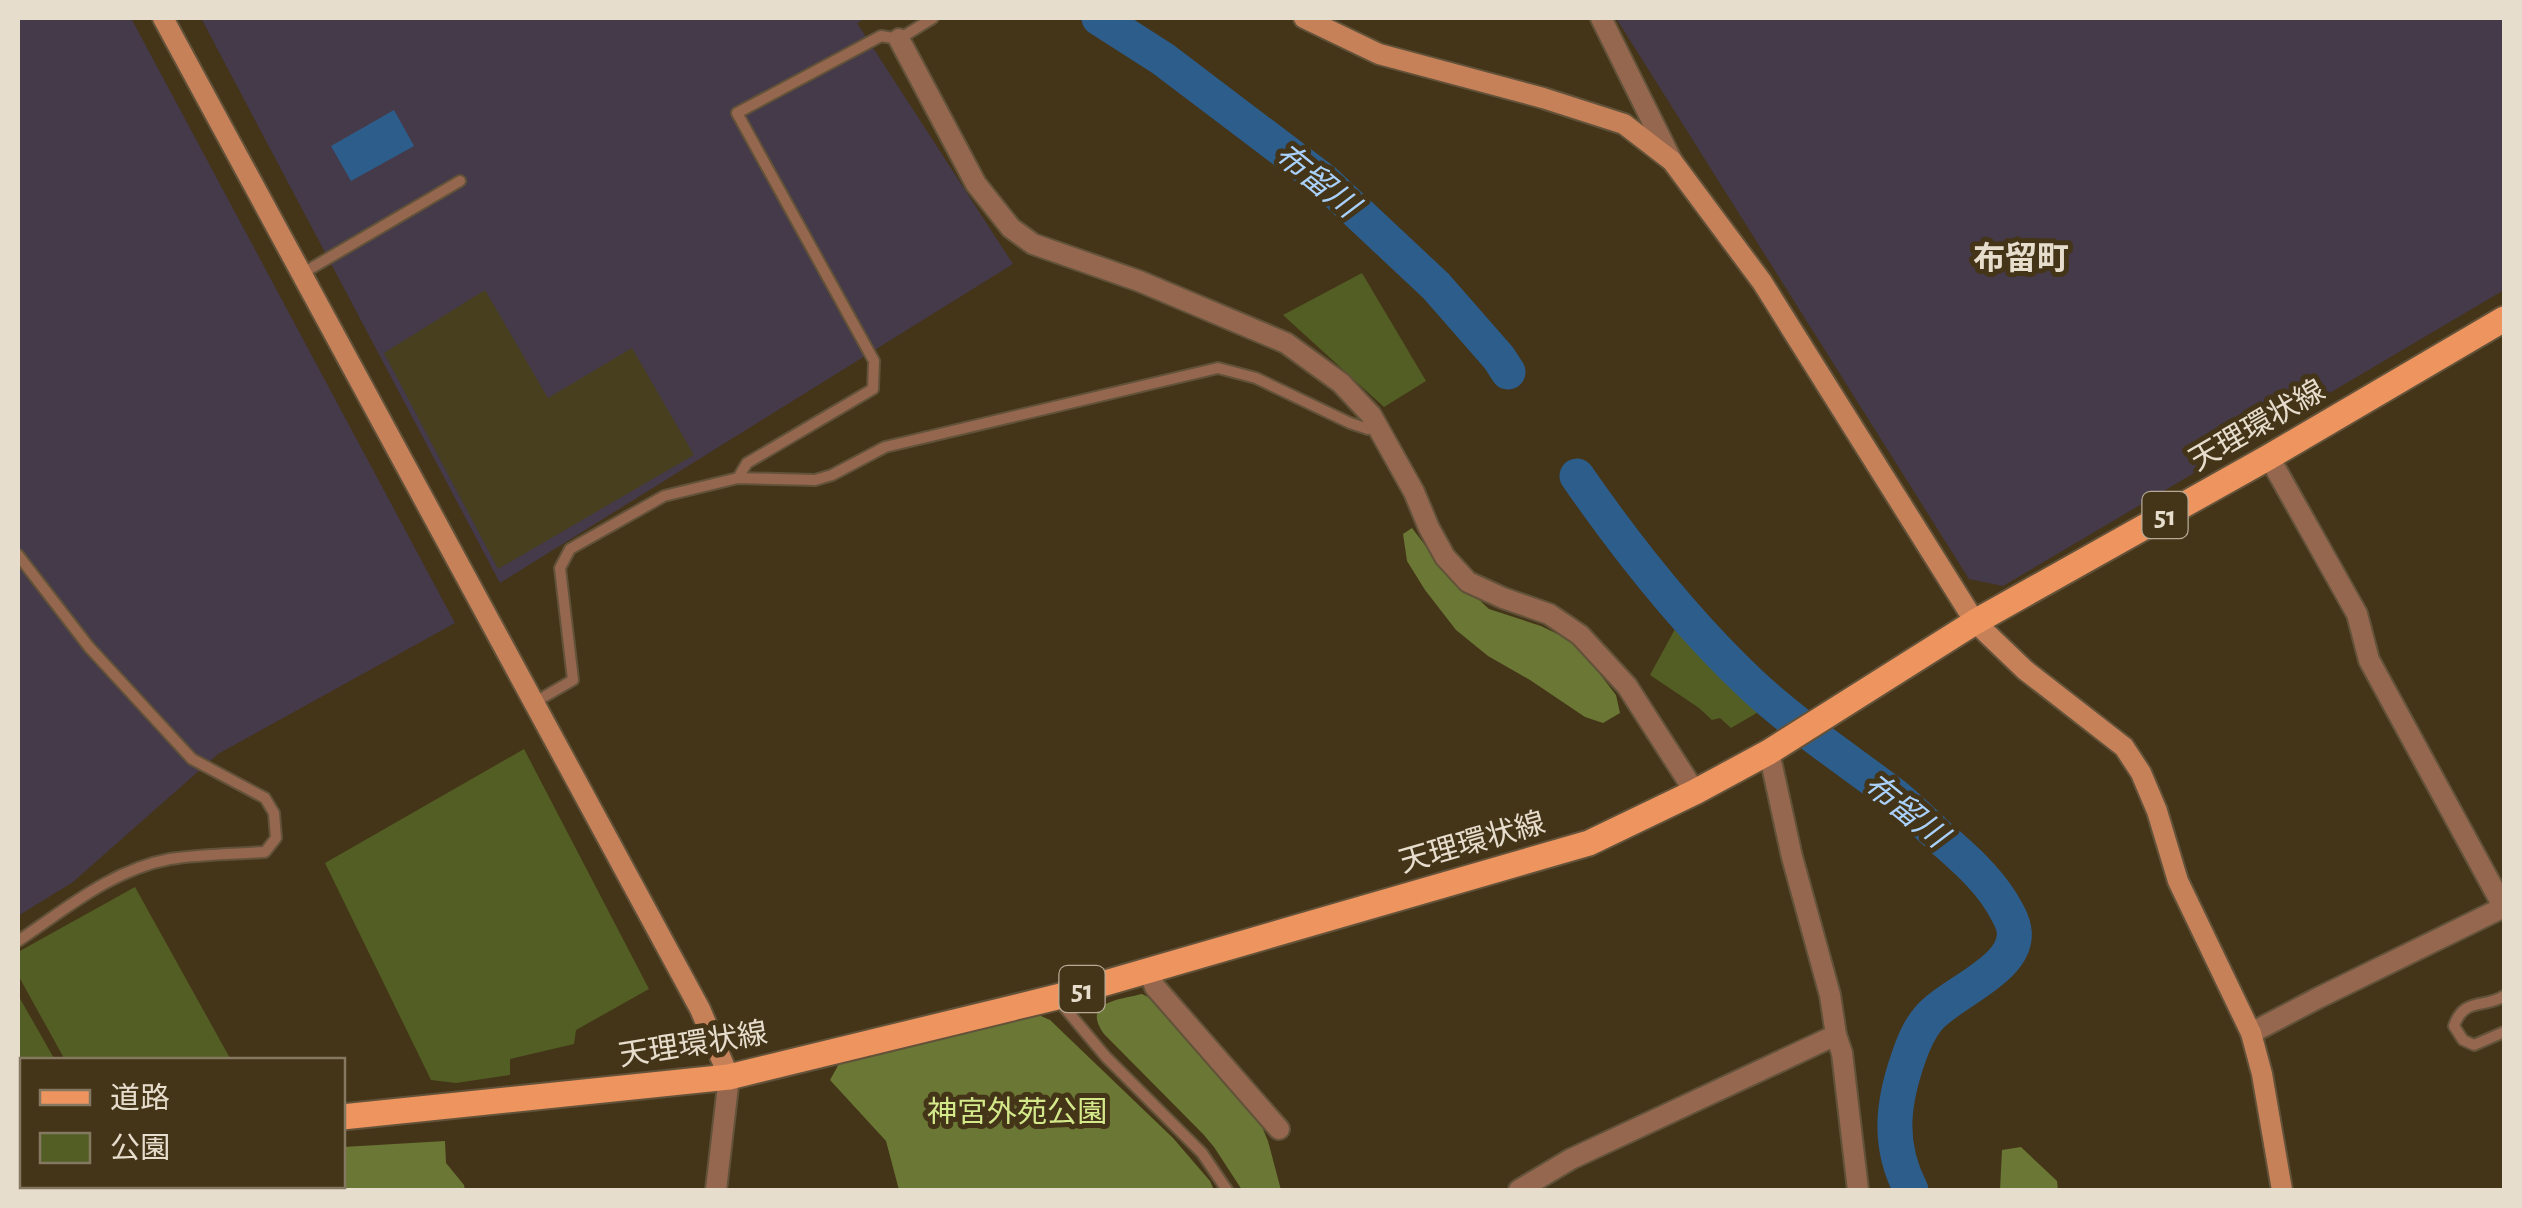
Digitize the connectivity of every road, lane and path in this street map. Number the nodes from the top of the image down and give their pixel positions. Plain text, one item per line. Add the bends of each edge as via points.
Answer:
1 (163, 18) edge
2 (933, 18) edge
3 (1304, 18) edge
4 (1601, 18) edge
5 (898, 38) junction
6 (1672, 161) junction
7 (460, 182) dead end
8 (303, 273) junction
9 (2504, 319) edge
10 (1377, 426) junction
11 (2269, 457) junction
12 (738, 478) junction
13 (18, 554) edge
14 (1975, 622) junction
15 (535, 702) junction
16 (1778, 745) junction
17 (1695, 792) junction
18 (2504, 908) edge
19 (18, 941) edge
20 (1148, 969) junction
21 (2504, 996) edge
22 (1056, 997) junction
23 (2504, 1032) edge
24 (2251, 1033) junction
25 (1836, 1035) junction
26 (729, 1077) junction
27 (345, 1118) edge
28 (1279, 1129) dead end
29 (716, 1190) edge
30 (1227, 1190) edge
31 (1520, 1190) edge
32 (1858, 1190) edge
33 (2282, 1190) edge

1 - 8 street
2 - 5 lane
3 - 6 street via 1379,54 1624,124
4 - 6 street
5 - 10 street via 976,184 1011,228 1033,244 1286,342 1340,383
5 - 12 lane via 881,36 736,113 874,362 874,390 747,463
6 - 14 street via 1762,282
7 - 8 lane
8 - 15 street
9 - 11 main road, 天理環状線 / 51
10 - 12 lane via 1350,423 1256,378 1218,368 885,446 816,480
10 - 17 street via 1445,557 1468,582 1549,614 1580,634 1627,686
11 - 14 main road, 天理環状線 / 51
11 - 18 street via 2356,614 2369,660
12 - 15 lane via 664,496 570,549 560,568 573,680
13 - 19 lane via 89,646 192,758 265,798 276,838 265,852 170,860 128,872
14 - 16 main road, 天理環状線 / 51
14 - 24 street via 2124,747 2141,772 2178,881
15 - 26 street via 700,1009
16 - 17 main road, 天理環状線 / 51
16 - 25 street via 1792,857
17 - 20 main road, 天理環状線 / 51 via 1589,843
18 - 24 street
20 - 22 main road, 天理環状線 / 51
20 - 28 street via 1155,987
21 - 23 lane via 2471,1004 2454,1026 2474,1045
22 - 26 main road, 天理環状線 / 51
22 - 30 lane via 1202,1153
24 - 33 street
25 - 31 street via 1571,1159
25 - 32 street
26 - 27 main road, 天理環状線 / 51
26 - 29 street

